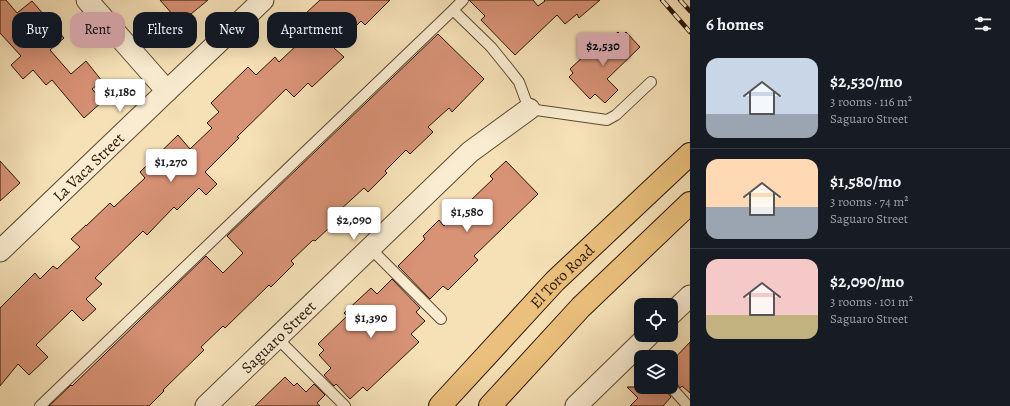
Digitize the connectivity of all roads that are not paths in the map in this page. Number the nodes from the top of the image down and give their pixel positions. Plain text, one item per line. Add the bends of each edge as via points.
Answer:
1 (87, 0) edge
2 (263, 0) edge
3 (463, 0) edge
4 (453, 10) junction
5 (651, 82) dead end
6 (167, 91) junction
7 (529, 109) junction
8 (690, 154) edge
9 (690, 202) edge
10 (370, 248) junction
11 (0, 251) edge
12 (690, 296) edge
13 (678, 307) edge
14 (441, 319) dead end
15 (277, 338) junction
16 (634, 356) edge
17 (677, 394) edge
18 (40, 406) edge
19 (206, 406) edge
20 (345, 406) edge
21 (440, 406) edge
22 (490, 406) edge
23 (576, 406) edge
24 (688, 406) edge

1 - 6 street
2 - 6 street, La Vaca Street
3 - 4 lane
4 - 7 lane via 491,47 519,82
4 - 18 lane
5 - 7 lane via 616,115 607,120
6 - 11 street, La Vaca Street
7 - 10 street, Saguaro Street via 470,152
8 - 21 main road, El Toro Road via 555,281
9 - 22 main road via 581,307
10 - 14 lane
10 - 15 street, Saguaro Street
12 - 13 street
15 - 19 street, Saguaro Street
15 - 20 lane
16 - 23 street
17 - 24 lane

